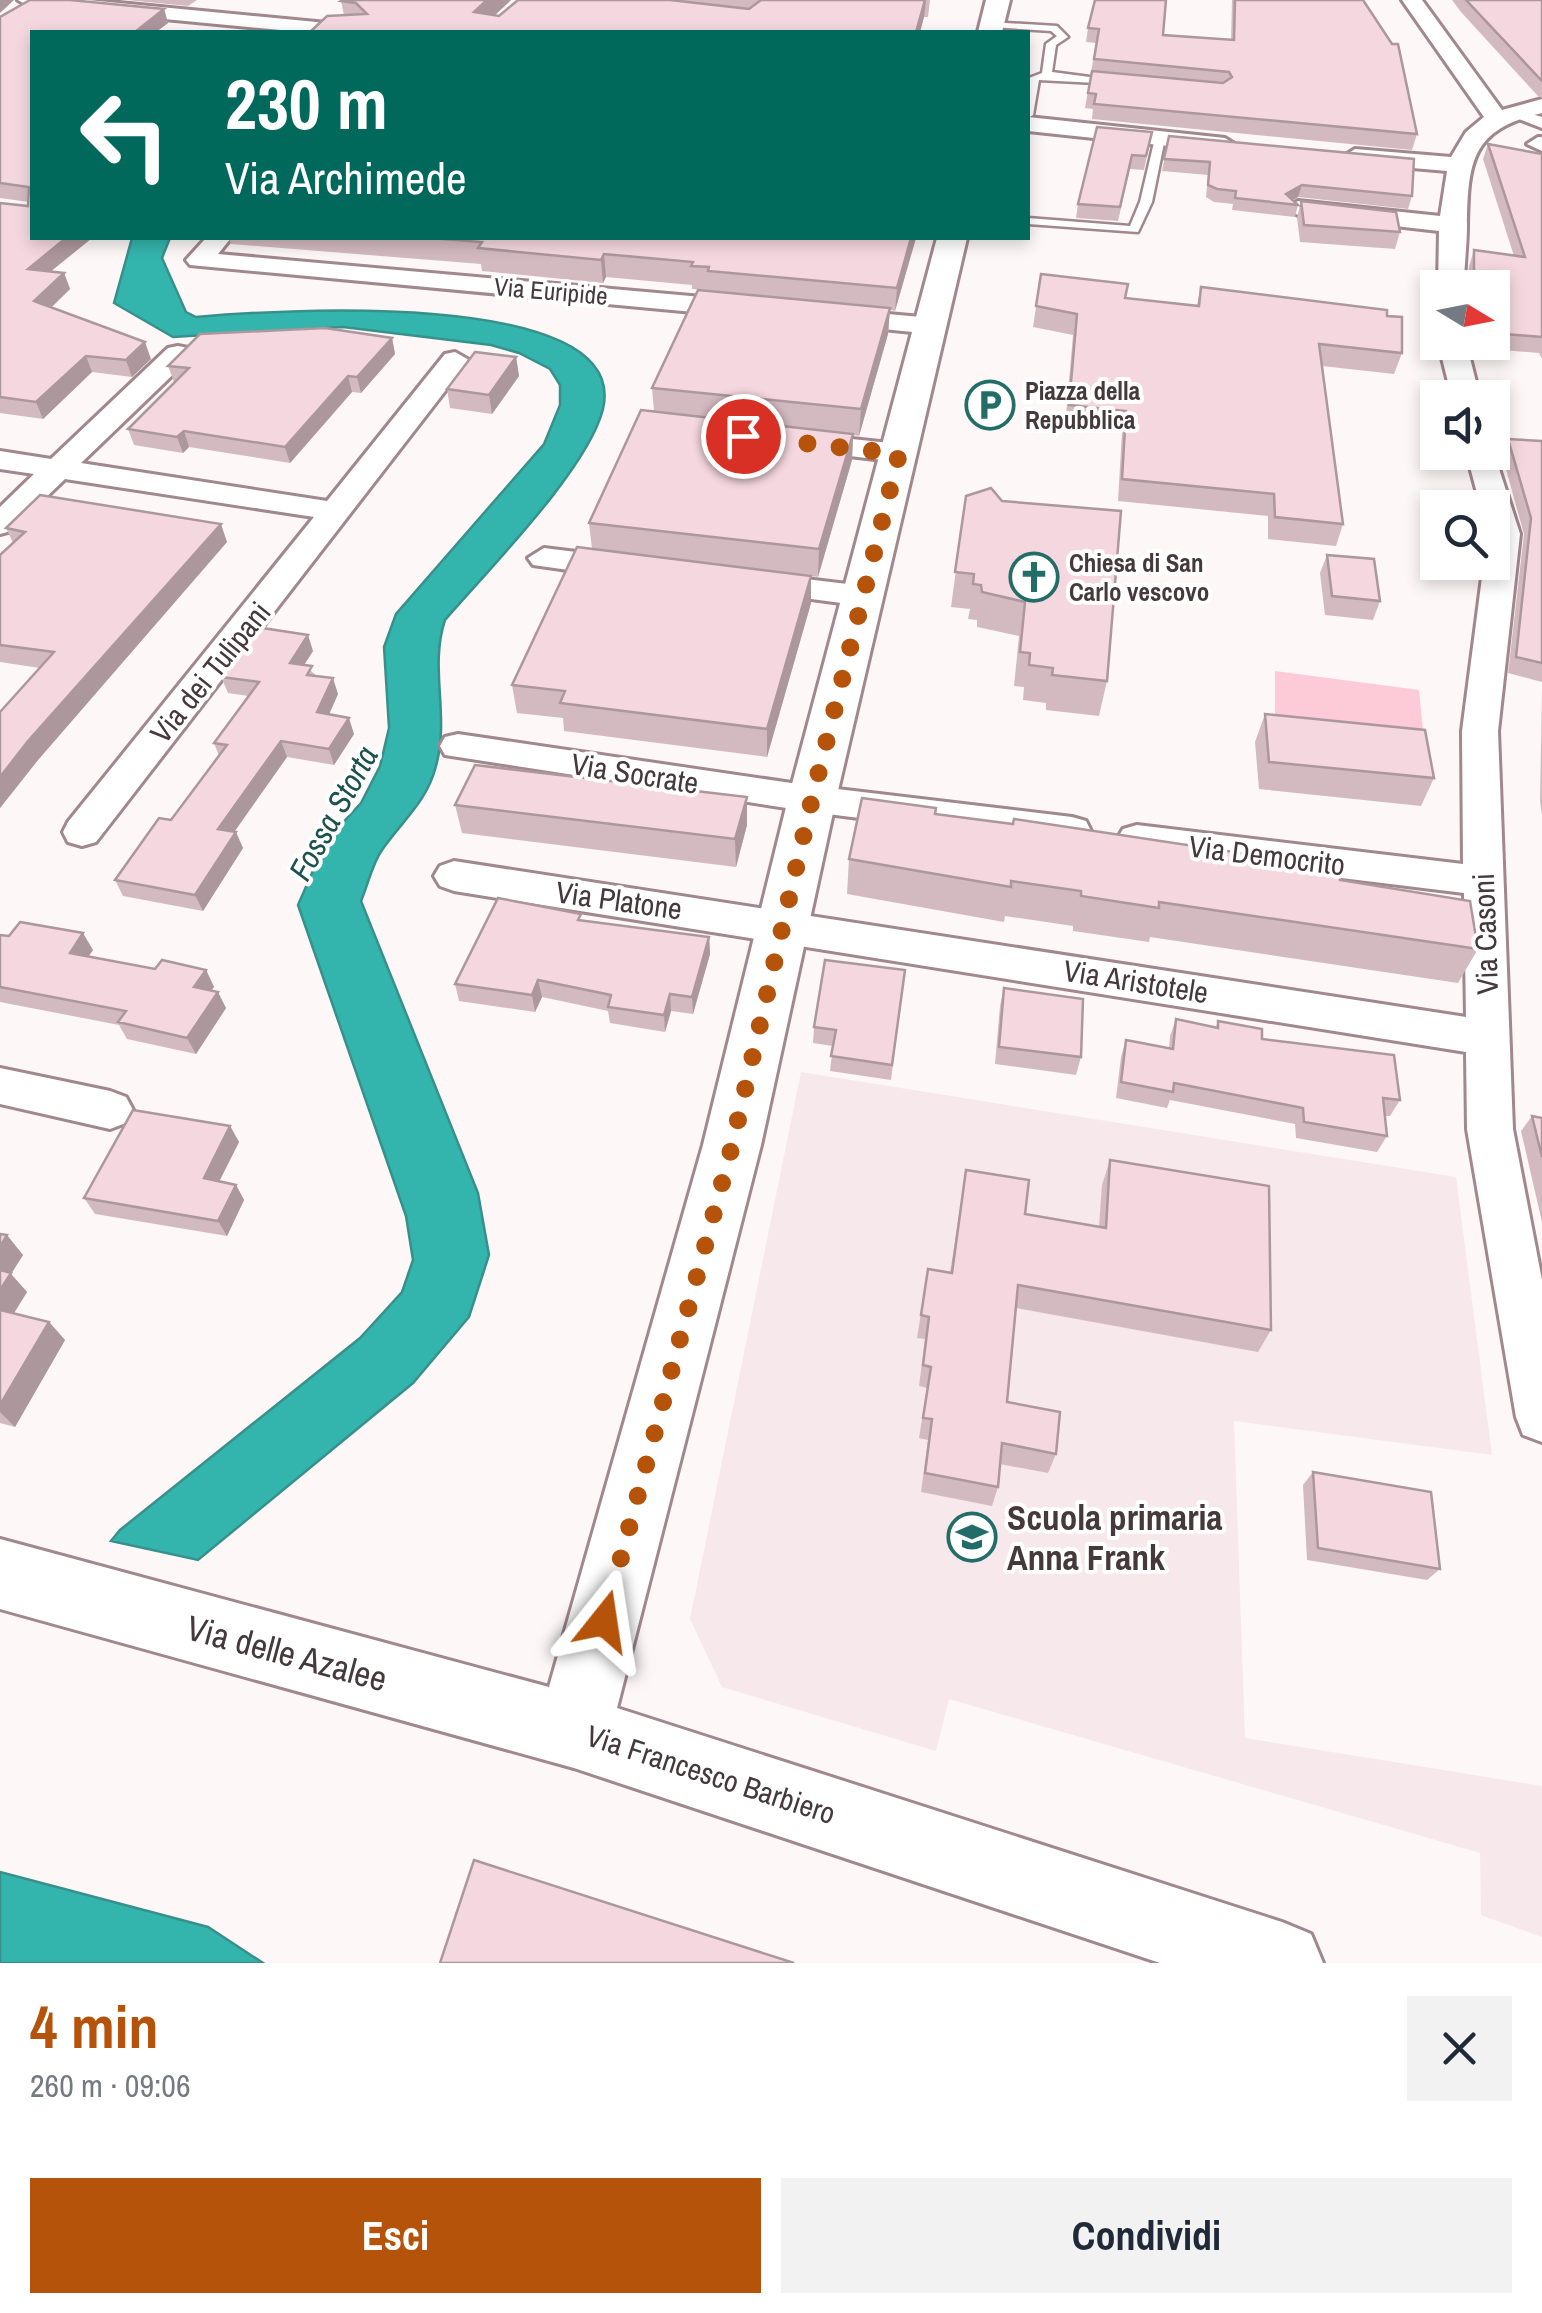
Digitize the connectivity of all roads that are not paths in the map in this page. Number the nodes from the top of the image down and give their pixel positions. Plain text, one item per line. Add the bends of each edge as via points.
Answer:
1 (28, 0) edge
2 (37, 0) edge
3 (244, 0) edge
4 (1412, 0) edge
5 (334, 9) dead end
6 (12, 16) edge
7 (219, 19) junction
8 (993, 19) edge
9 (205, 30) edge
10 (308, 30) edge
11 (1047, 75) junction
12 (1124, 82) edge
13 (1030, 103) edge
14 (1542, 106) edge
15 (1507, 116) junction
16 (1030, 124) edge
17 (1541, 137) edge
18 (1160, 138) junction
19 (1246, 146) edge
20 (1328, 154) edge
21 (1460, 165) junction
22 (1298, 208) edge
23 (1030, 220) edge
24 (1455, 225) junction
25 (217, 240) edge
26 (952, 240) edge
27 (1452, 270) edge
28 (774, 311) edge
29 (813, 315) edge
30 (932, 326) junction
31 (178, 354) edge
32 (455, 360) dead end
33 (763, 439) edge
34 (899, 454) junction
35 (0, 460) edge
36 (59, 468) junction
37 (1486, 470) edge
38 (339, 512) junction
39 (0, 524) edge
40 (544, 558) dead end
41 (657, 572) edge
42 (732, 580) edge
43 (864, 596) junction
44 (458, 746) dead end
45 (812, 799) junction
46 (82, 832) dead end
47 (454, 876) dead end
48 (1483, 881) junction
49 (784, 924) junction
50 (1488, 1038) junction
51 (0, 1086) edge
52 (110, 1110) dead end
53 (1542, 1416) edge
54 (0, 1574) edge
55 (574, 1731) junction
56 (1282, 1963) edge

1 - 2 street
2 - 6 street
2 - 7 street
3 - 7 street
4 - 15 street
5 - 10 street
7 - 9 street
7 - 10 street
8 - 11 lane via 1054,28 1063,37 1051,44
11 - 12 lane
11 - 13 lane via 1034,78
14 - 15 street
15 - 17 street
15 - 21 street via 1473,140
16 - 18 street
18 - 19 street
18 - 23 lane via 1134,230
20 - 21 street
21 - 24 street
22 - 24 street
24 - 27 street
25 - 28 street, Via Euripide via 199,260
26 - 30 street, Via Francesco Barbiero
29 - 30 street
30 - 34 street, Via Francesco Barbiero
31 - 36 street
32 - 38 street, Via dei Tulipani
33 - 34 street
34 - 43 street, Via Francesco Barbiero
35 - 36 street
36 - 38 street
36 - 39 street
37 - 48 street, Via Casoni via 1504,534 1480,731
38 - 46 street, Via dei Tulipani
40 - 41 street
42 - 43 street
43 - 45 street, Via Francesco Barbiero
44 - 45 street, Via Socrate
45 - 48 street, Via Democrito
45 - 49 street, Via Francesco Barbiero
47 - 49 street, Via Platone
48 - 50 street, Via Casoni
49 - 50 street, Via Aristotele
49 - 55 street, Via Francesco Barbiero via 732,1146
50 - 53 street, Via Casoni via 1490,1129
51 - 52 street
54 - 55 street, Via delle Azalee
55 - 56 street, Via Francesco Barbiero

